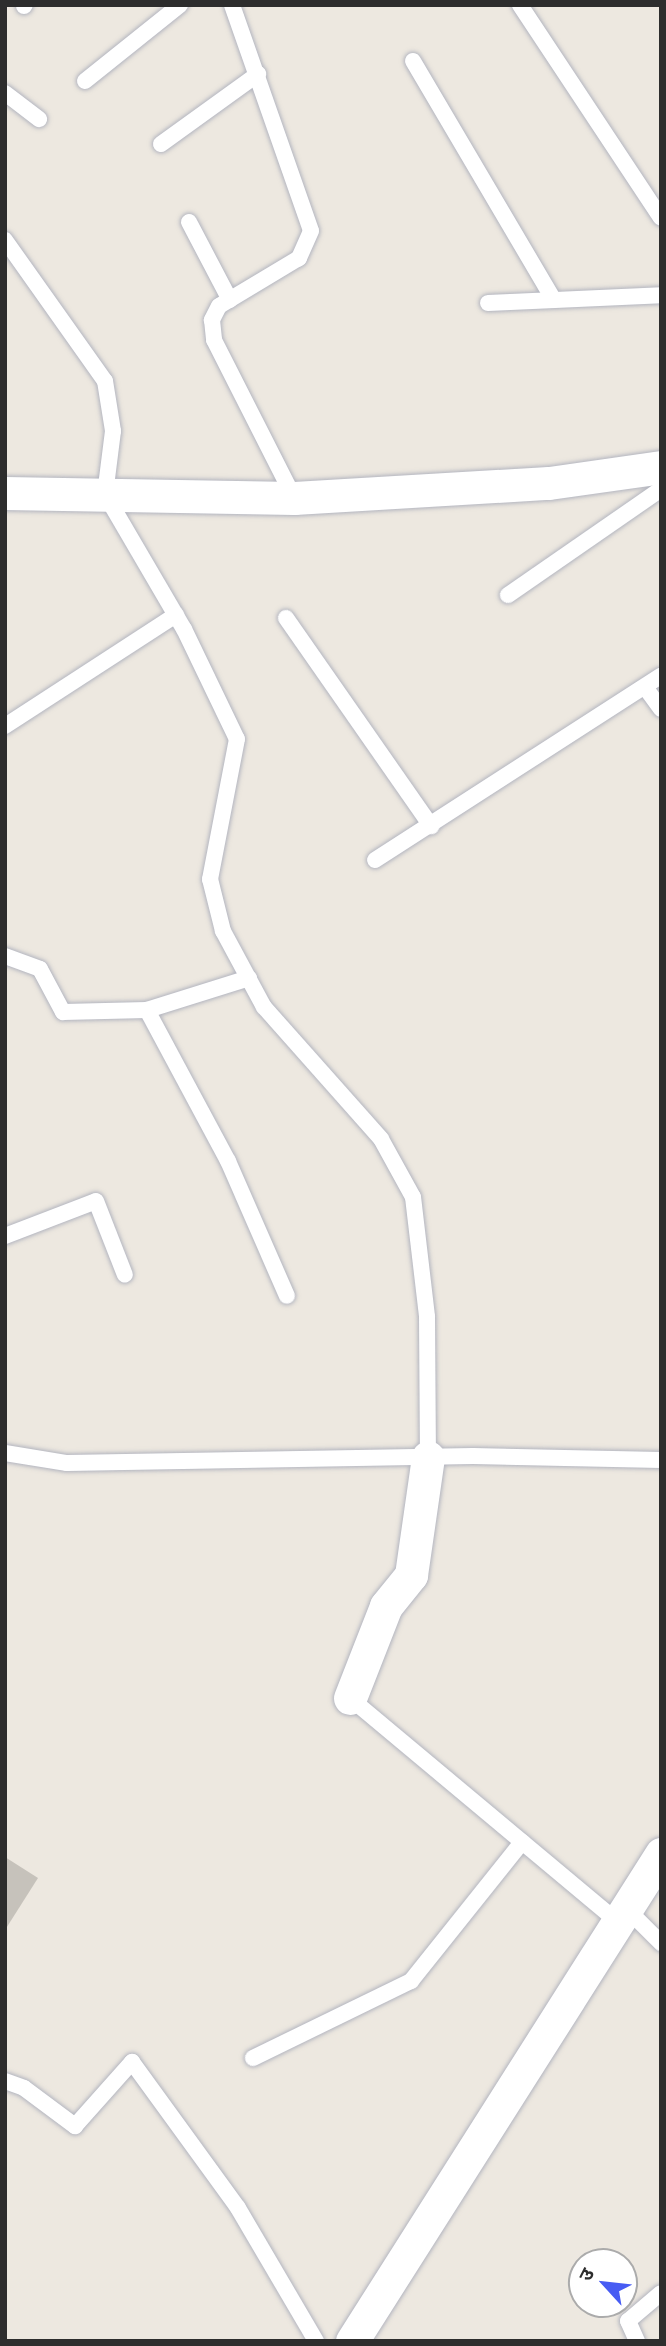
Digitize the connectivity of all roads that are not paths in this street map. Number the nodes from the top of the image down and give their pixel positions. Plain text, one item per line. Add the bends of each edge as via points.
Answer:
1 (180, 5) edge
2 (232, 5) edge
3 (520, 5) edge
4 (413, 61) dead end
5 (258, 74) junction
6 (85, 81) dead end
7 (5, 93) edge
8 (39, 120) dead end
9 (161, 144) dead end
10 (661, 218) edge
11 (189, 222) dead end
12 (5, 240) edge
13 (661, 295) edge
14 (230, 300) junction
15 (554, 300) junction
16 (488, 303) dead end
17 (661, 467) edge
18 (661, 489) edge
19 (5, 493) edge
20 (105, 494) junction
21 (294, 498) junction
22 (508, 594) dead end
23 (176, 615) junction
24 (286, 618) dead end
25 (661, 676) edge
26 (645, 687) junction
27 (661, 709) edge
28 (5, 726) edge
29 (431, 826) junction
30 (376, 860) dead end
31 (5, 956) edge
32 (249, 978) junction
33 (147, 1010) junction
34 (5, 1236) edge
35 (125, 1275) dead end
36 (288, 1296) dead end
37 (5, 1453) edge
38 (428, 1457) junction
39 (661, 1460) edge
40 (350, 1698) joint
41 (522, 1842) junction
42 (661, 1854) edge
43 (624, 1917) junction
44 (661, 1943) edge
45 (253, 2058) dead end
46 (5, 2081) edge
47 (661, 2292) edge
48 (316, 2341) edge
49 (352, 2341) edge
50 (638, 2341) edge

1 - 6 lane
2 - 5 lane
3 - 10 lane
4 - 15 lane
5 - 9 lane
5 - 14 lane via 311,231 299,258
7 - 8 lane
11 - 14 lane
12 - 20 lane via 105,381 113,431
13 - 15 lane
14 - 21 lane via 212,320 214,341
15 - 16 lane
17 - 21 street via 550,483
18 - 22 lane
19 - 20 street
20 - 21 street
20 - 23 lane
23 - 28 lane
23 - 32 lane via 237,739 210,879 223,931
24 - 29 lane
25 - 26 lane
26 - 27 lane
26 - 29 lane
29 - 30 lane
31 - 33 lane via 40,969 63,1012
32 - 33 lane
32 - 38 lane via 264,1007 381,1139 413,1197 427,1317
33 - 36 lane via 228,1161
34 - 35 lane via 96,1201
37 - 38 lane via 67,1463
38 - 39 lane
38 - 40 street via 411,1575 386,1606
40 - 41 lane
41 - 43 lane
41 - 45 lane via 411,1980
42 - 43 street
43 - 44 lane
43 - 49 street
46 - 48 lane via 24,2088 75,2126 132,2062 238,2208
47 - 50 lane via 628,2321

